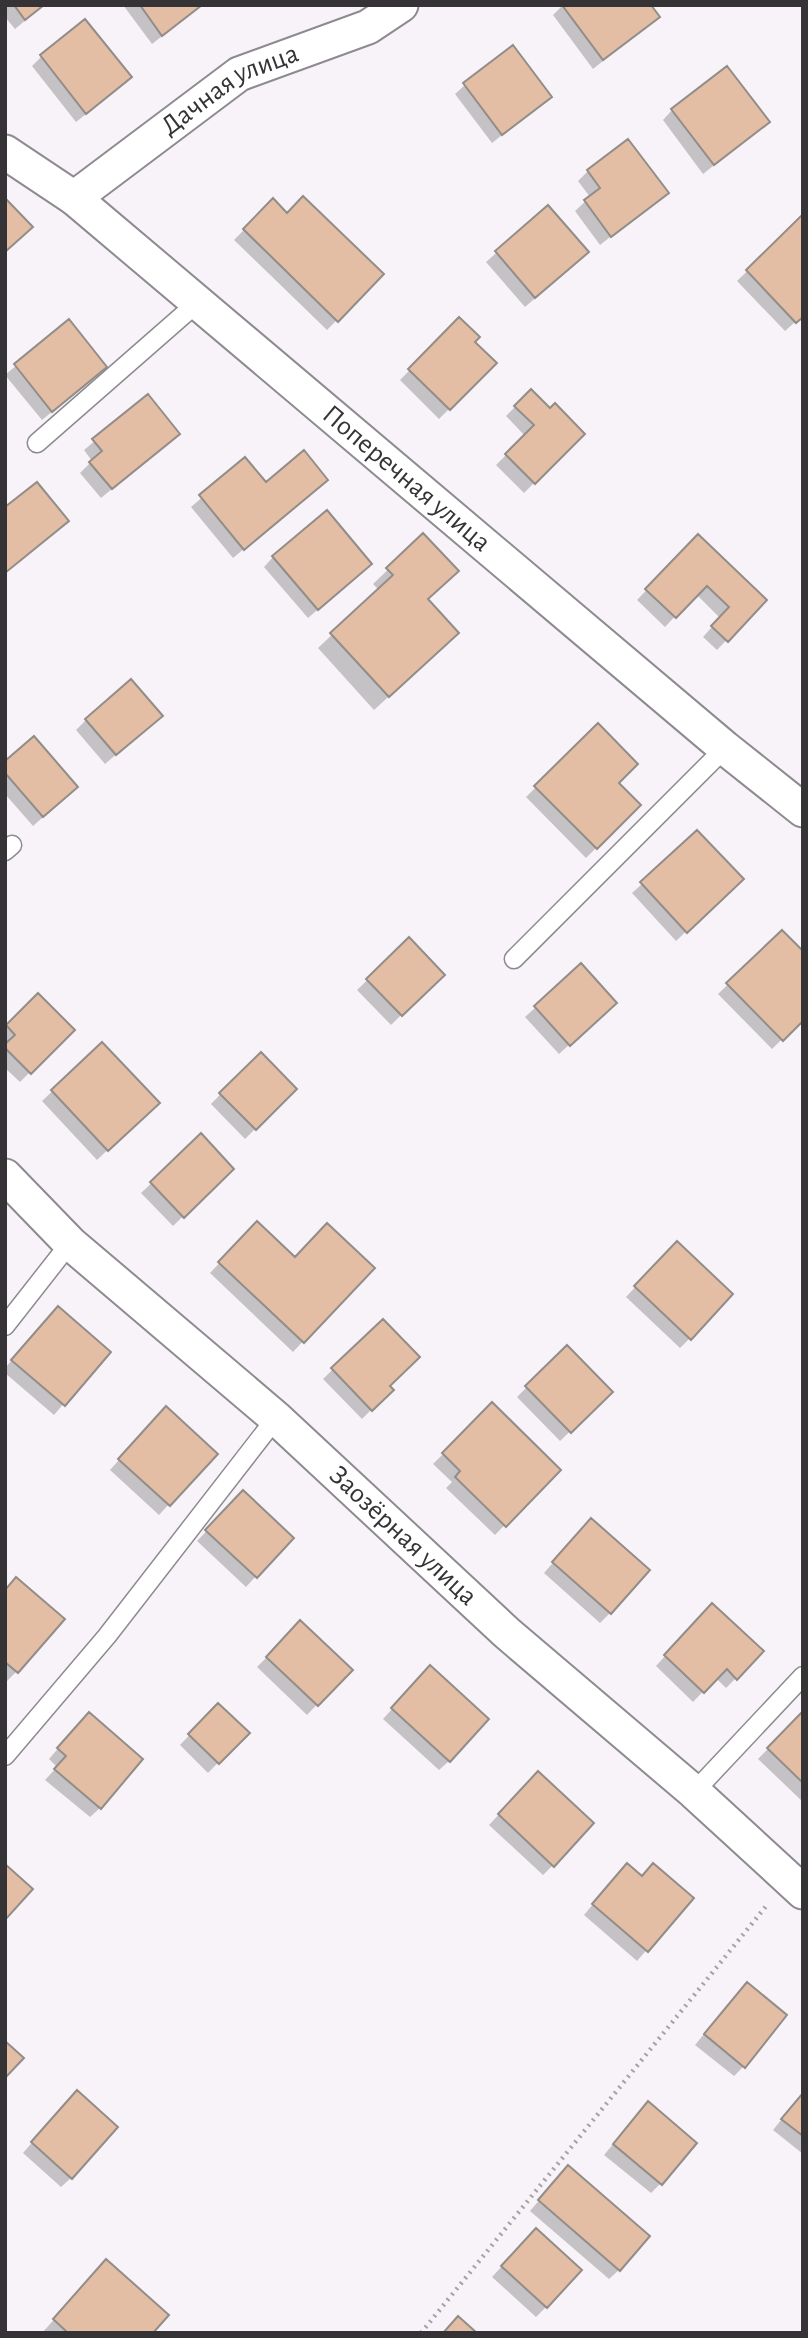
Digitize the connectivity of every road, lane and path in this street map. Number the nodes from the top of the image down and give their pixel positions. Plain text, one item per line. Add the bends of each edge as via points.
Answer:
1 (401, 5) edge
2 (5, 152) edge
3 (74, 198) junction
4 (197, 303) junction
5 (37, 443) dead end
6 (725, 748) junction
7 (803, 810) edge
8 (514, 959) dead end
9 (5, 1176) edge
10 (70, 1243) junction
11 (5, 1326) edge
12 (276, 1418) junction
13 (803, 1676) edge
14 (5, 1756) edge
15 (694, 1792) junction
16 (795, 1886) edge
17 (421, 2333) edge

1 - 3 street, Дачная улица via 368,27 239,74
2 - 3 street, Поперечная улица
3 - 4 street, Поперечная улица
4 - 5 lane
4 - 6 street, Поперечная улица
6 - 7 street, Поперечная улица
6 - 8 lane
9 - 10 street, Заозёрная улица
10 - 11 lane
10 - 12 street, Заозёрная улица
12 - 14 lane via 107,1636
12 - 15 street, Заозёрная улица via 507,1633
13 - 15 lane
15 - 16 street, Заозёрная улица
16 - 17 path

